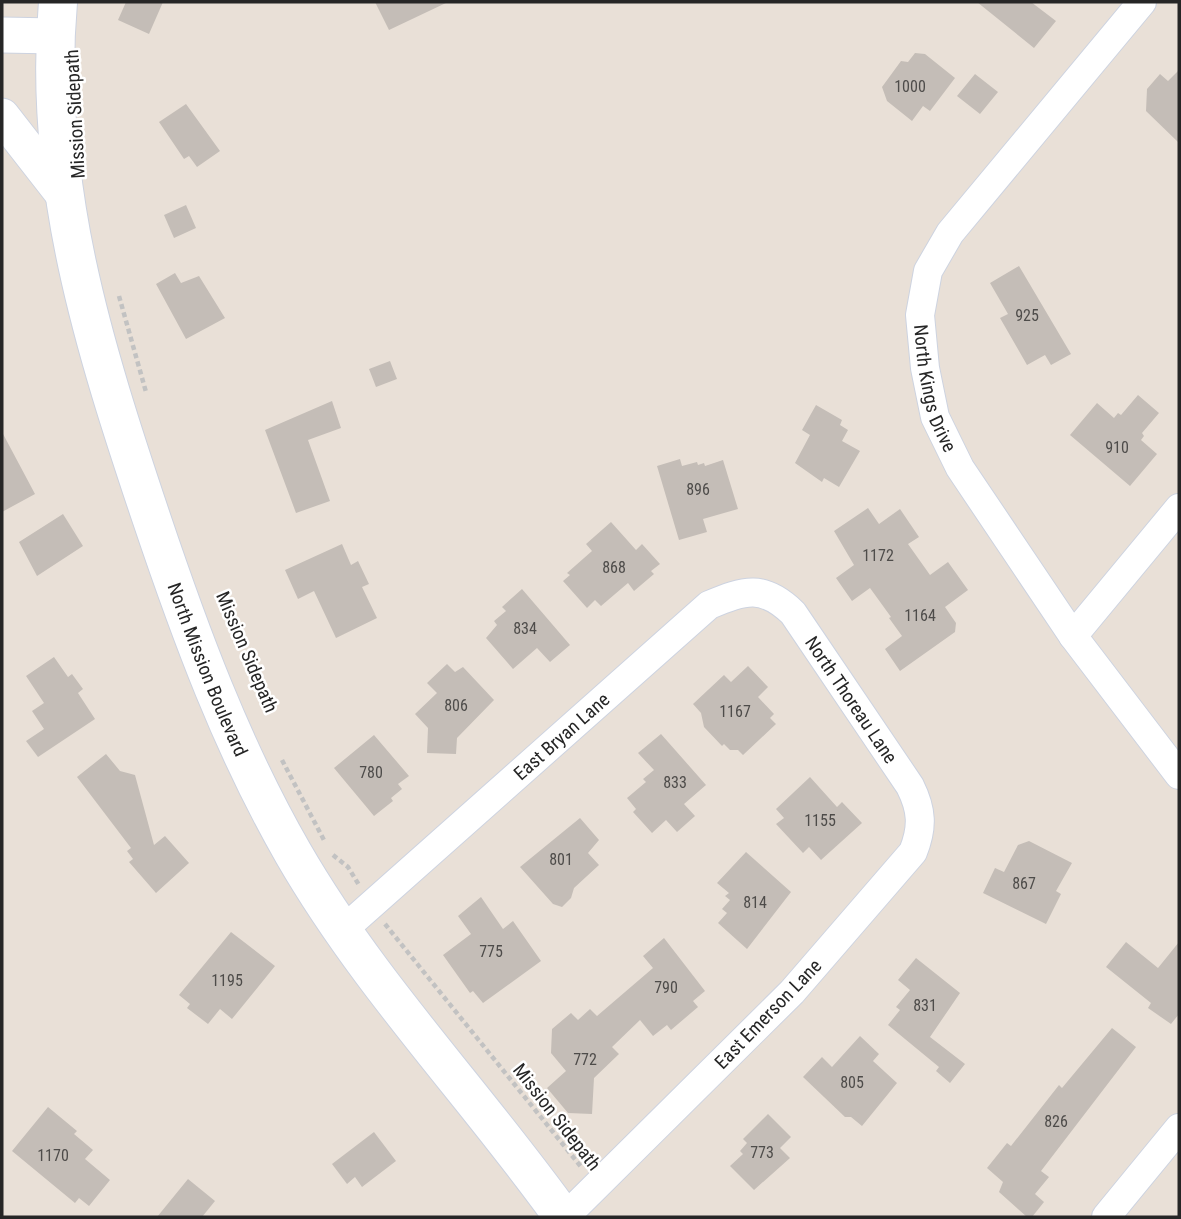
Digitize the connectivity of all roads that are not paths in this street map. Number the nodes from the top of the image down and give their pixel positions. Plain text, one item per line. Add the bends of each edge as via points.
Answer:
1 (1142, 2) edge
2 (56, 19) edge
3 (2, 35) edge
4 (2, 116) edge
5 (62, 193) junction
6 (1179, 508) edge
7 (793, 613) joint
8 (1073, 636) junction
9 (1179, 775) edge
10 (910, 786) joint
11 (343, 930) junction
12 (1179, 1128) edge
13 (564, 1217) edge
14 (1106, 1217) edge

1 - 8 street, North Kings Drive via 950,233 928,271 920,315 935,416 955,458
2 - 3 street
2 - 5 main road, North Mission Boulevard
4 - 5 street
5 - 11 main road, North Mission Boulevard via 103,373 212,688 256,785
6 - 8 street
7 - 10 street, North Thoreau Lane
7 - 11 street, East Bryan Lane via 779,599 757,591 709,605
8 - 9 street, North Kings Drive
10 - 13 street, East Emerson Lane via 920,806 921,832 900,870 792,992
11 - 13 main road, North Mission Boulevard via 377,981
12 - 14 street

